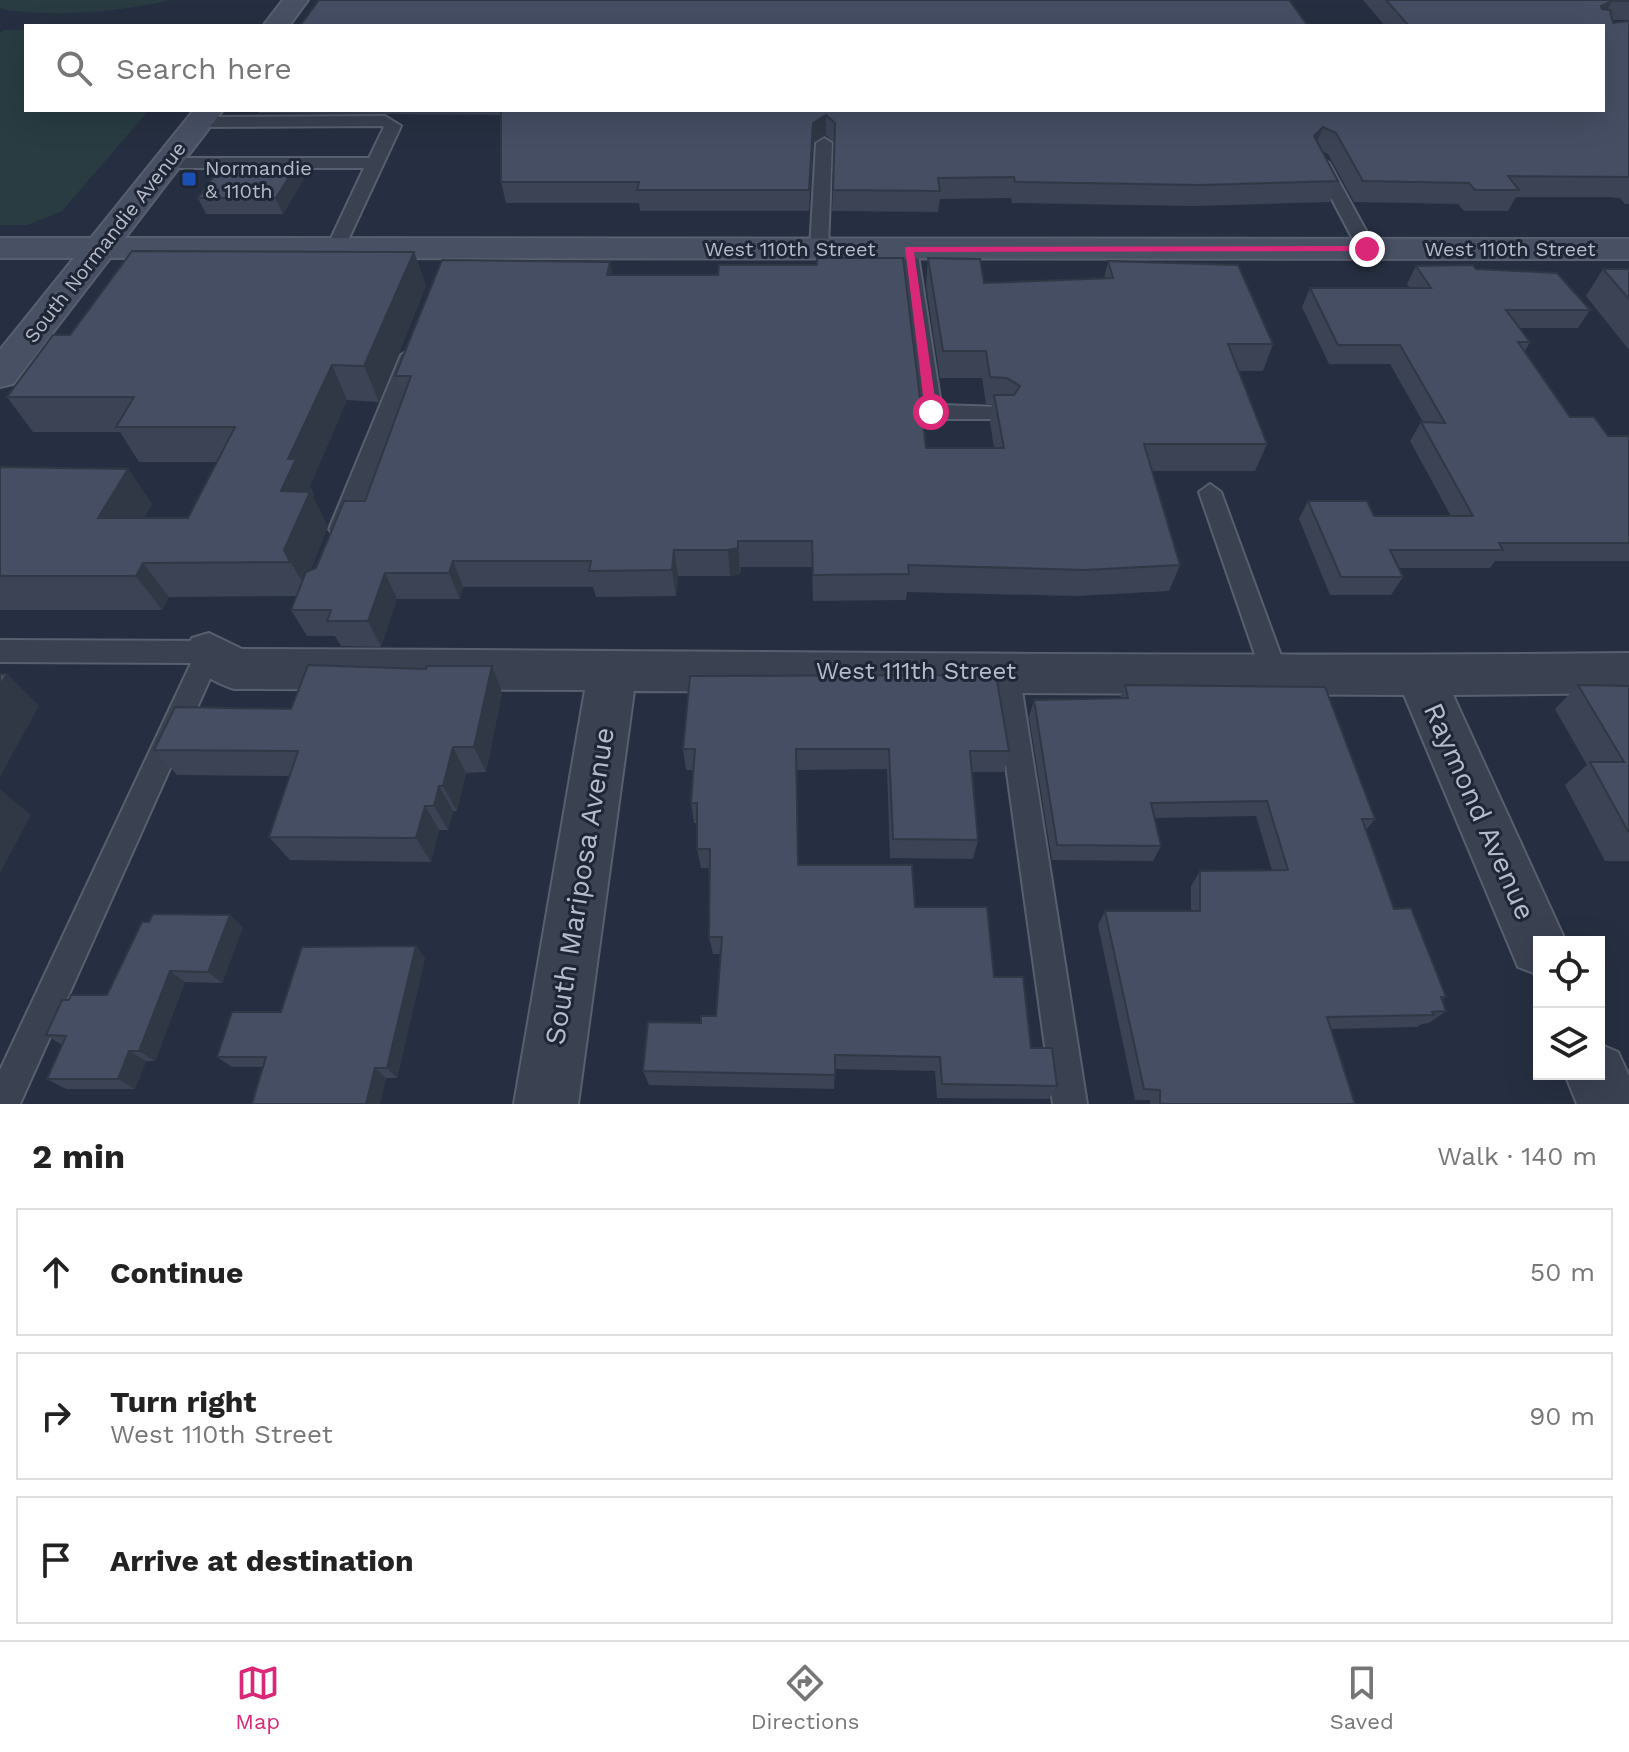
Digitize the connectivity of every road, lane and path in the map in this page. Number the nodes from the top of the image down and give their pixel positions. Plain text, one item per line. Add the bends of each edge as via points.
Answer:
1 (296, 0) edge
2 (278, 24) edge
3 (205, 116) edge
4 (824, 143) edge
5 (1317, 155) edge
6 (167, 163) junction
7 (375, 163) junction
8 (0, 248) edge
9 (100, 248) junction
10 (335, 249) junction
11 (819, 249) junction
12 (908, 249) junction
13 (1367, 249) junction
14 (1629, 249) edge
15 (421, 332) edge
16 (0, 375) edge
17 (1001, 414) edge
18 (1210, 492) dead end
19 (333, 550) edge
20 (0, 651) edge
21 (209, 652) junction
22 (613, 668) junction
23 (1006, 672) junction
24 (1274, 672) junction
25 (1629, 673) edge
26 (1420, 676) junction
27 (1535, 936) edge
28 (1599, 1080) edge
29 (2, 1104) edge
30 (546, 1104) edge
31 (1070, 1104) edge
32 (1609, 1104) edge

1 - 2 street
3 - 6 street, South Normandie Avenue
3 - 7 lane via 385,121 393,126
4 - 11 lane
5 - 13 lane
6 - 7 lane
6 - 9 street, South Normandie Avenue
7 - 10 lane
8 - 9 street, West 110th Street
9 - 10 street, West 110th Street
9 - 16 street, South Normandie Avenue
10 - 11 street, West 110th Street via 449,261
11 - 12 street, West 110th Street
12 - 13 street, West 110th Street
12 - 17 lane via 931,412
13 - 14 street, West 110th Street
15 - 19 lane
18 - 24 lane
20 - 21 lane
21 - 22 street, West 111th Street via 234,669
21 - 29 lane
22 - 23 street, West 111th Street
22 - 30 street, South Mariposa Avenue
23 - 24 street, West 111th Street
23 - 31 lane
24 - 26 street, West 111th Street
25 - 26 street, West 111th Street
26 - 27 street, Raymond Avenue
28 - 32 street

